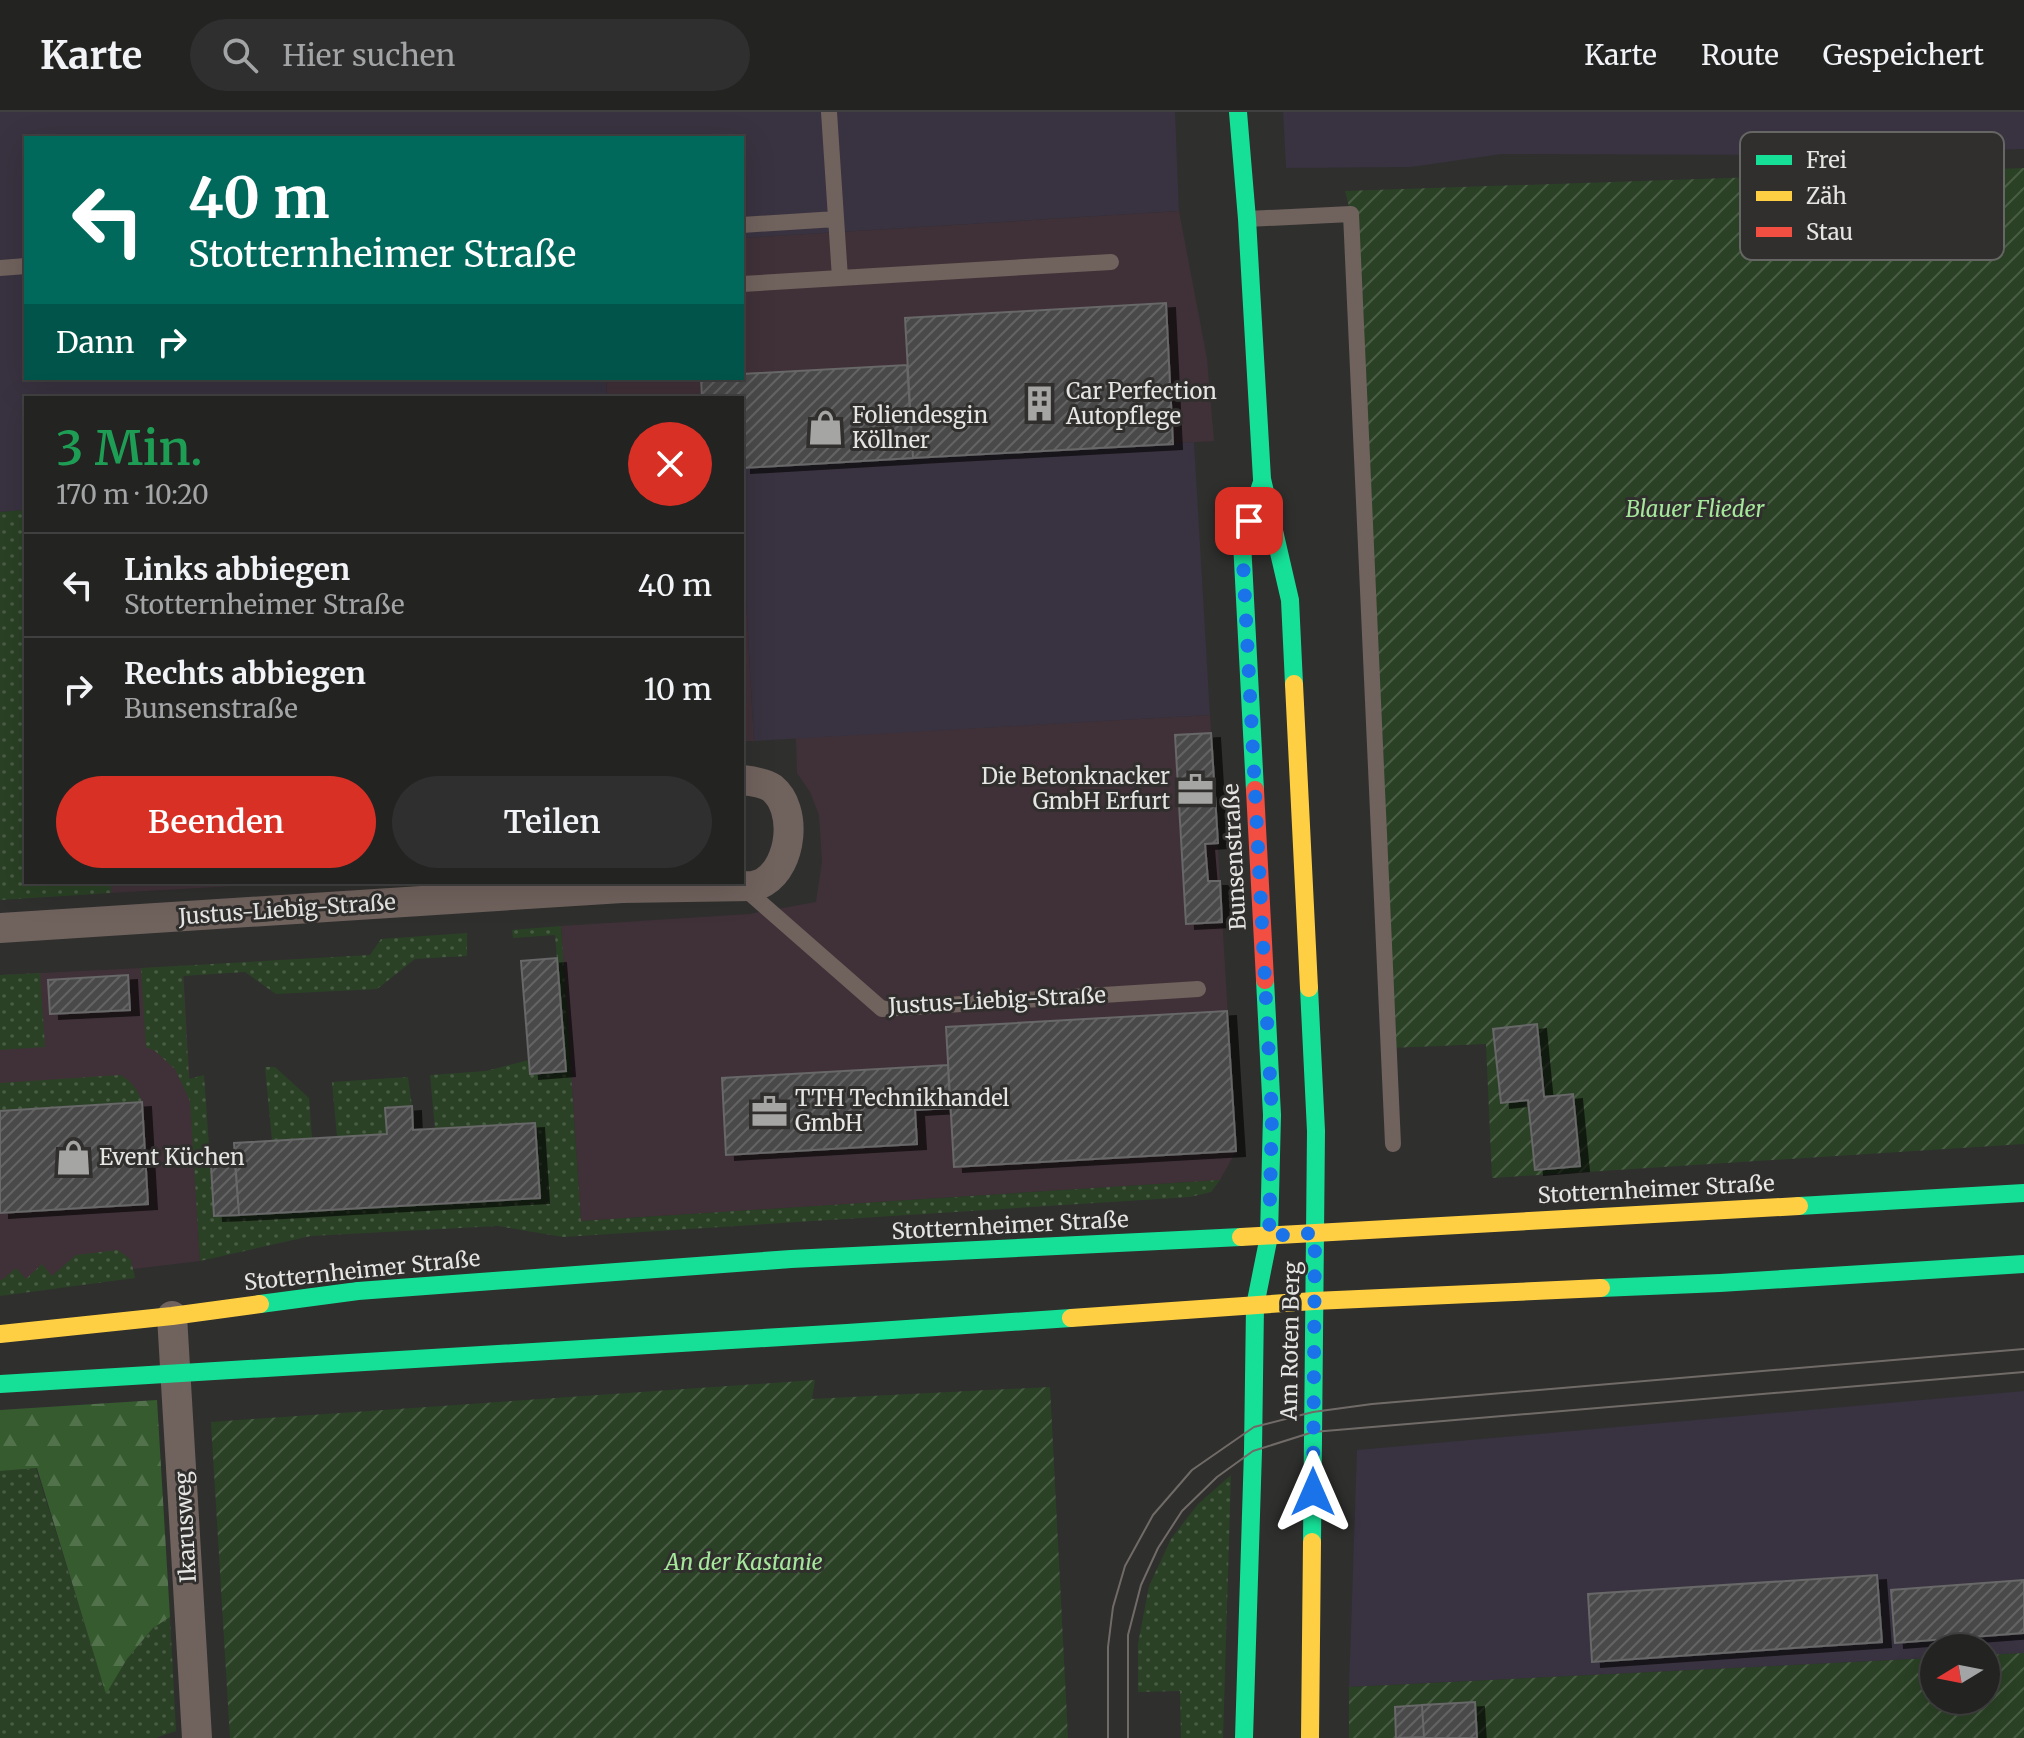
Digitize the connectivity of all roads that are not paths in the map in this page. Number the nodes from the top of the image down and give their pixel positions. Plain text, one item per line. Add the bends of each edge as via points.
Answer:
1 (829, 112) edge
2 (1238, 112) edge
3 (836, 219) junction
4 (1247, 219) junction
5 (744, 225) edge
6 (1111, 262) dead end
7 (24, 266) edge
8 (0, 268) edge
9 (840, 278) junction
10 (744, 284) edge
11 (1262, 479) junction
12 (744, 780) edge
13 (625, 885) edge
14 (744, 888) junction
15 (0, 928) edge
16 (1198, 989) dead end
17 (1393, 1144) dead end
18 (2024, 1193) edge
19 (1315, 1233) junction
20 (1269, 1236) junction
21 (2024, 1264) edge
22 (1314, 1301) junction
23 (1255, 1306) junction
24 (172, 1316) junction
25 (0, 1334) edge
26 (176, 1374) junction
27 (0, 1384) edge
28 (197, 1738) edge
29 (1244, 1738) edge
30 (1310, 1738) edge

1 - 3 lane
2 - 4 main road, Bunsenstraße
3 - 5 lane
3 - 9 lane
4 - 11 main road, Bunsenstraße
4 - 17 lane via 1351,214
6 - 9 lane
7 - 8 lane
9 - 10 lane
11 - 19 main road, Bunsenstraße via 1290,600 1316,1131
11 - 20 main road, Bunsenstraße via 1242,542 1272,1115
12 - 14 street via 771,787 788,813 790,831 780,866 766,881
13 - 14 street, Justus-Liebig-Straße
13 - 15 street, Justus-Liebig-Straße
14 - 16 lane, Justus-Liebig-Straße via 882,1009
18 - 19 main road, Stotternheimer Straße
19 - 20 main road, Stotternheimer Straße
19 - 22 main road, Am Roten Berg
20 - 23 main road, Am Roten Berg
20 - 24 main road, Stotternheimer Straße via 775,1260 358,1291
21 - 22 main road
22 - 23 main road
22 - 30 main road, Am Roten Berg
23 - 26 main road
23 - 29 main road, Am Roten Berg
24 - 25 main road, Stotternheimer Straße
24 - 26 street, Ikarusweg
26 - 27 main road
26 - 28 street, Ikarusweg

